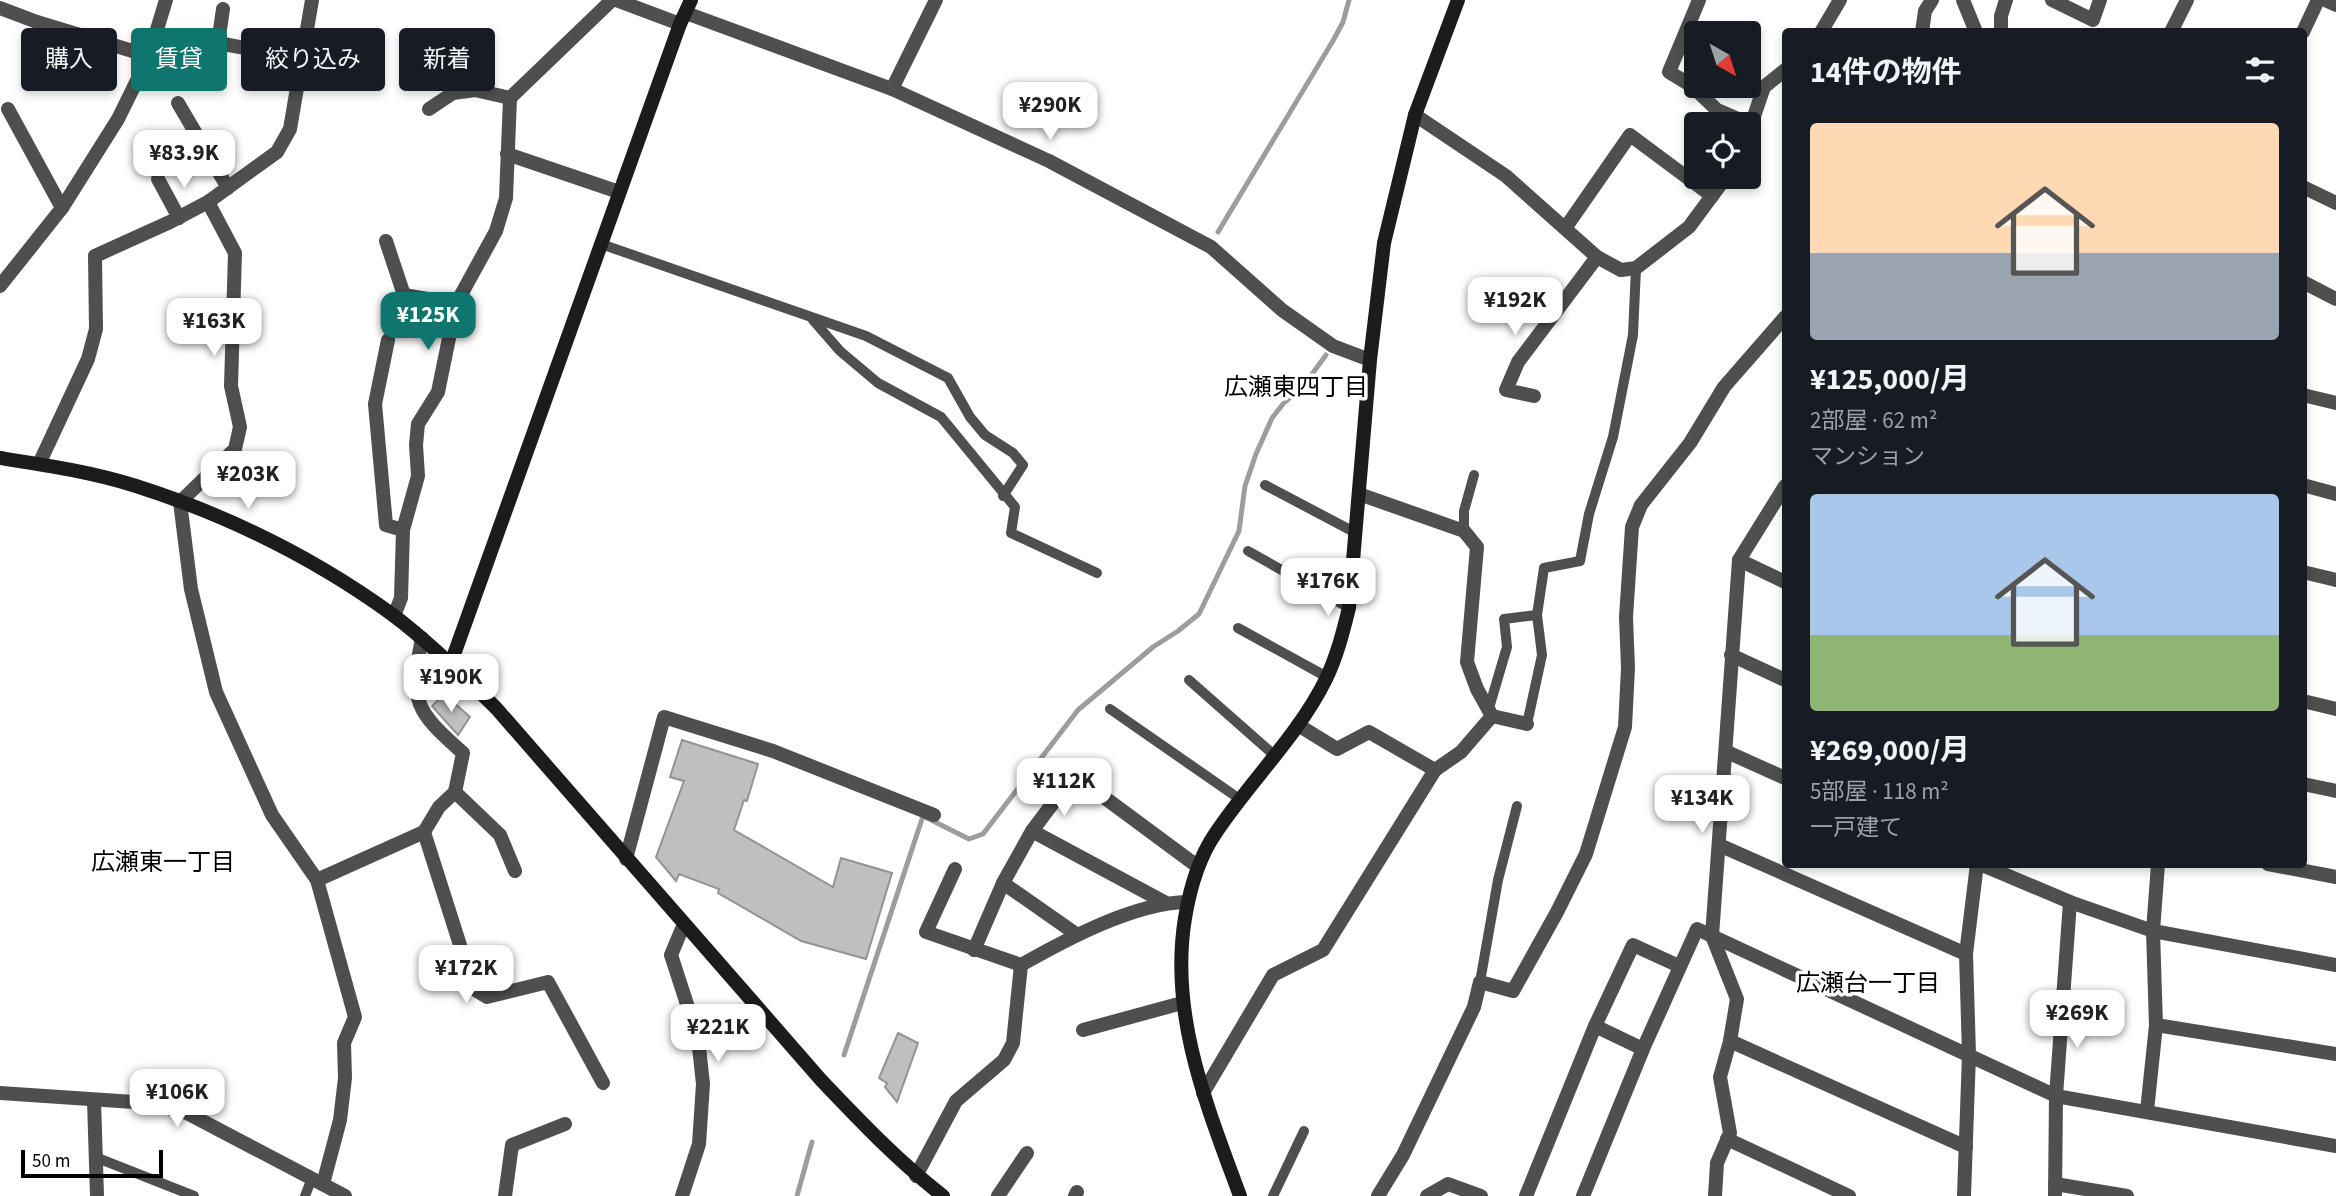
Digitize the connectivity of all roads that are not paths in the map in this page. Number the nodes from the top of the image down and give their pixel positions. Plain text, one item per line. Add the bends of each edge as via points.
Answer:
1 (166, 0) edge
2 (312, 0) edge
3 (614, 0) edge
4 (936, 0) edge
5 (1458, 0) edge
6 (1699, 0) edge
7 (1840, 0) edge
8 (1932, 0) edge
9 (1963, 0) edge
10 (2007, 0) edge
11 (2052, 0) edge
12 (2101, 0) edge
13 (2188, 0) edge
14 (2318, 0) edge
15 (2325, 0) edge
16 (2336, 5) edge
17 (0, 8) edge
18 (223, 9) dead end
19 (686, 12) edge
20 (158, 28) edge
21 (308, 28) edge
22 (1823, 28) edge
23 (1923, 28) edge
24 (1974, 28) edge
25 (2001, 28) edge
26 (2173, 28) edge
27 (2305, 28) edge
28 (241, 47) edge
29 (131, 51) edge
30 (1782, 72) edge
31 (892, 89) junction
32 (132, 91) edge
33 (298, 91) edge
34 (510, 98) junction
35 (178, 103) dead end
36 (8, 109) dead end
37 (429, 109) dead end
38 (1720, 112) edge
39 (1756, 112) edge
40 (1415, 114) junction
41 (507, 154) junction
42 (158, 179) dead end
43 (228, 188) junction
44 (1717, 189) edge
45 (2307, 189) edge
46 (619, 192) junction
47 (1712, 196) junction
48 (208, 202) junction
49 (2336, 203) edge
50 (62, 208) junction
51 (179, 218) junction
52 (1566, 228) junction
53 (386, 241) dead end
54 (601, 244) junction
55 (1597, 257) junction
56 (1636, 268) junction
57 (2307, 284) edge
58 (0, 286) edge
59 (2336, 299) edge
60 (456, 304) junction
61 (812, 317) junction
62 (1782, 320) edge
63 (388, 340) dead end
64 (1370, 360) junction
65 (1534, 396) dead end
66 (2307, 396) edge
67 (2336, 403) edge
68 (0, 457) edge
69 (39, 464) junction
70 (1474, 475) dead end
71 (1265, 485) dead end
72 (2307, 486) edge
73 (1782, 491) edge
74 (1359, 494) junction
75 (2336, 494) edge
76 (1003, 496) junction
77 (180, 502) junction
78 (403, 530) junction
79 (1464, 531) junction
80 (1356, 533) junction
81 (1248, 551) dead end
82 (1739, 560) junction
83 (1097, 573) dead end
84 (2307, 573) edge
85 (2336, 580) edge
86 (1782, 581) edge
87 (1349, 608) junction
88 (1537, 615) junction
89 (394, 616) junction
90 (1238, 628) dead end
91 (422, 638) junction
92 (1731, 655) junction
93 (451, 663) junction
94 (1327, 677) junction
95 (1782, 679) edge
96 (1189, 680) dead end
97 (2307, 702) edge
98 (1110, 709) dead end
99 (2336, 709) edge
100 (1491, 712) junction
101 (1527, 724) joint
102 (1298, 725) junction
103 (1727, 752) junction
104 (1274, 755) junction
105 (1436, 770) junction
106 (1782, 777) edge
107 (2307, 785) edge
108 (2336, 791) edge
109 (455, 792) junction
110 (1241, 800) junction
111 (1517, 806) dead end
112 (934, 815) dead end
113 (1032, 831) junction
114 (424, 832) junction
115 (1719, 845) junction
116 (626, 859) junction
117 (1197, 866) junction
118 (1977, 868) edge
119 (1988, 868) edge
120 (2158, 868) edge
121 (2289, 868) edge
122 (955, 869) dead end
123 (515, 871) dead end
124 (2336, 877) edge
125 (317, 880) junction
126 (1003, 883) junction
127 (1166, 902) junction
128 (1188, 902) junction
129 (2070, 902) junction
130 (684, 924) junction
131 (2154, 931) junction
132 (1076, 934) junction
133 (1712, 936) junction
134 (974, 950) junction
135 (1966, 954) junction
136 (1021, 965) junction
137 (2336, 965) edge
138 (1679, 966) junction
139 (1480, 982) junction
140 (1182, 1003) junction
141 (2156, 1025) junction
142 (1595, 1026) junction
143 (1083, 1030) dead end
144 (1730, 1041) junction
145 (1643, 1049) junction
146 (1969, 1054) junction
147 (2336, 1054) edge
148 (603, 1083) dead end
149 (0, 1093) edge
150 (1203, 1093) junction
151 (2056, 1096) junction
152 (94, 1100) junction
153 (2147, 1111) junction
154 (565, 1124) dead end
155 (1304, 1131) dead end
156 (1727, 1139) junction
157 (2336, 1146) edge
158 (1966, 1147) junction
159 (1027, 1153) dead end
160 (95, 1157) junction
161 (916, 1176) junction
162 (317, 1181) junction
163 (2055, 1190) edge
164 (1826, 1191) edge
165 (97, 1196) edge
166 (194, 1196) edge
167 (305, 1196) edge
168 (345, 1196) edge
169 (505, 1196) edge
170 (682, 1196) edge
171 (943, 1196) edge
172 (998, 1196) edge
173 (1240, 1196) edge
174 (1273, 1196) edge
175 (1378, 1196) edge
176 (1427, 1196) edge
177 (1481, 1196) edge
178 (1526, 1196) edge
179 (1583, 1196) edge
180 (1715, 1196) edge
181 (1849, 1196) edge
182 (1964, 1196) edge
183 (2127, 1196) edge

1 - 20 street
2 - 21 street
3 - 19 street
3 - 34 street
4 - 31 street
5 - 40 street
6 - 38 street via 1669,72
7 - 22 street
8 - 23 street
9 - 24 street
10 - 25 street
11 - 12 street via 2093,20
13 - 26 street
14 - 27 street
15 - 16 street
17 - 29 street
18 - 28 street via 218,43
19 - 31 street
19 - 46 street
30 - 39 street via 1764,87
31 - 64 street via 1049,161 1211,247 1292,317 1333,346
32 - 50 street
33 - 43 street via 290,129 277,152
34 - 37 street via 475,90 453,93
34 - 41 street
35 - 43 street
36 - 50 street
40 - 52 street via 1506,176
40 - 64 street via 1384,243
41 - 46 street
41 - 60 street via 506,198 496,230
42 - 51 street
43 - 48 street
44 - 47 street
45 - 49 street
46 - 54 street
47 - 52 street via 1630,135
47 - 56 street via 1689,226
48 - 51 street
48 - 77 street via 235,253 231,386 240,427 235,449
50 - 58 street
51 - 69 street via 95,256 96,329 91,349
52 - 55 street
53 - 60 street via 404,295
54 - 61 lane
54 - 93 street
55 - 56 street via 1621,270
55 - 65 street via 1518,362 1506,390
56 - 88 lane via 1633,335 1613,437 1580,561 1544,568
57 - 59 street
60 - 78 street via 438,392 418,424 418,477
61 - 76 lane via 840,351 878,383 942,417
61 - 76 lane via 866,336 948,378 985,435 1023,465
62 - 139 street via 1724,387 1690,443 1642,505 1632,527 1625,727 1586,854 1513,991
63 - 78 street via 375,404 386,525
64 - 74 street
66 - 67 street
68 - 69 street
69 - 77 street via 103,477
70 - 79 lane via 1464,511
71 - 80 lane
72 - 75 street
73 - 82 street
74 - 79 street
74 - 80 street
76 - 83 lane via 1015,507 1011,533
77 - 89 street via 304,558
77 - 125 street via 191,589 216,692 272,815
78 - 89 street via 401,598
79 - 100 street via 1477,547 1467,662
80 - 87 street
81 - 87 lane
82 - 86 street
82 - 92 street
84 - 85 street
87 - 94 street
88 - 100 lane via 1504,619 1507,647
88 - 101 lane via 1542,656
89 - 91 street
90 - 94 lane
91 - 93 street
91 - 109 street via 418,703 425,717 463,753
92 - 95 street
92 - 103 street
93 - 116 street via 504,717
94 - 102 street
96 - 104 lane
97 - 99 street
98 - 110 lane
100 - 101 street
100 - 105 street via 1461,752
102 - 104 street
102 - 105 street via 1337,749 1369,733
103 - 106 street
103 - 115 street
104 - 110 street
105 - 150 street via 1323,950 1273,975
107 - 108 street
109 - 114 street
109 - 123 street via 500,835
110 - 117 street
111 - 139 lane
112 - 116 street via 774,751 664,717
113 - 117 street via 1074,775
113 - 126 street
113 - 127 street
114 - 125 street
114 - 148 street via 474,989 487,997 548,982
115 - 133 street
115 - 135 street
116 - 130 street
117 - 128 street
118 - 135 street
119 - 129 street
120 - 131 street
121 - 124 street
122 - 134 street via 926,932
125 - 162 street via 355,1017 344,1043 340,1119
126 - 132 street
126 - 134 street
127 - 128 street
127 - 132 street
128 - 140 street via 1181,954
129 - 131 street
129 - 151 street
130 - 161 street via 867,1129
130 - 170 street via 671,955 698,1038 703,1084 699,1144
131 - 137 street
131 - 141 street
132 - 136 street
133 - 138 street via 1697,929
133 - 144 street via 1737,999
133 - 146 street
134 - 136 street
135 - 146 street
136 - 161 street via 1013,1043 1004,1060 956,1101
138 - 142 street via 1633,945
138 - 145 street
139 - 175 street via 1468,1020 1403,1155
140 - 143 street
140 - 150 street
141 - 147 street
141 - 153 street
142 - 145 street
142 - 178 street
144 - 156 street via 1720,1077 1730,1133
144 - 158 street
145 - 179 street
146 - 151 street
146 - 158 street
149 - 152 street
150 - 173 street
151 - 153 street
151 - 163 street
152 - 160 street
152 - 162 street via 149,1103 187,1113
153 - 157 street
154 - 169 street via 512,1145
155 - 174 lane
156 - 164 street
156 - 180 street via 1717,1163
158 - 182 street
159 - 172 street
160 - 165 street
160 - 166 lane
161 - 171 street
162 - 167 lane
162 - 168 street
163 - 183 street
164 - 181 street
176 - 177 street via 1448,1184

